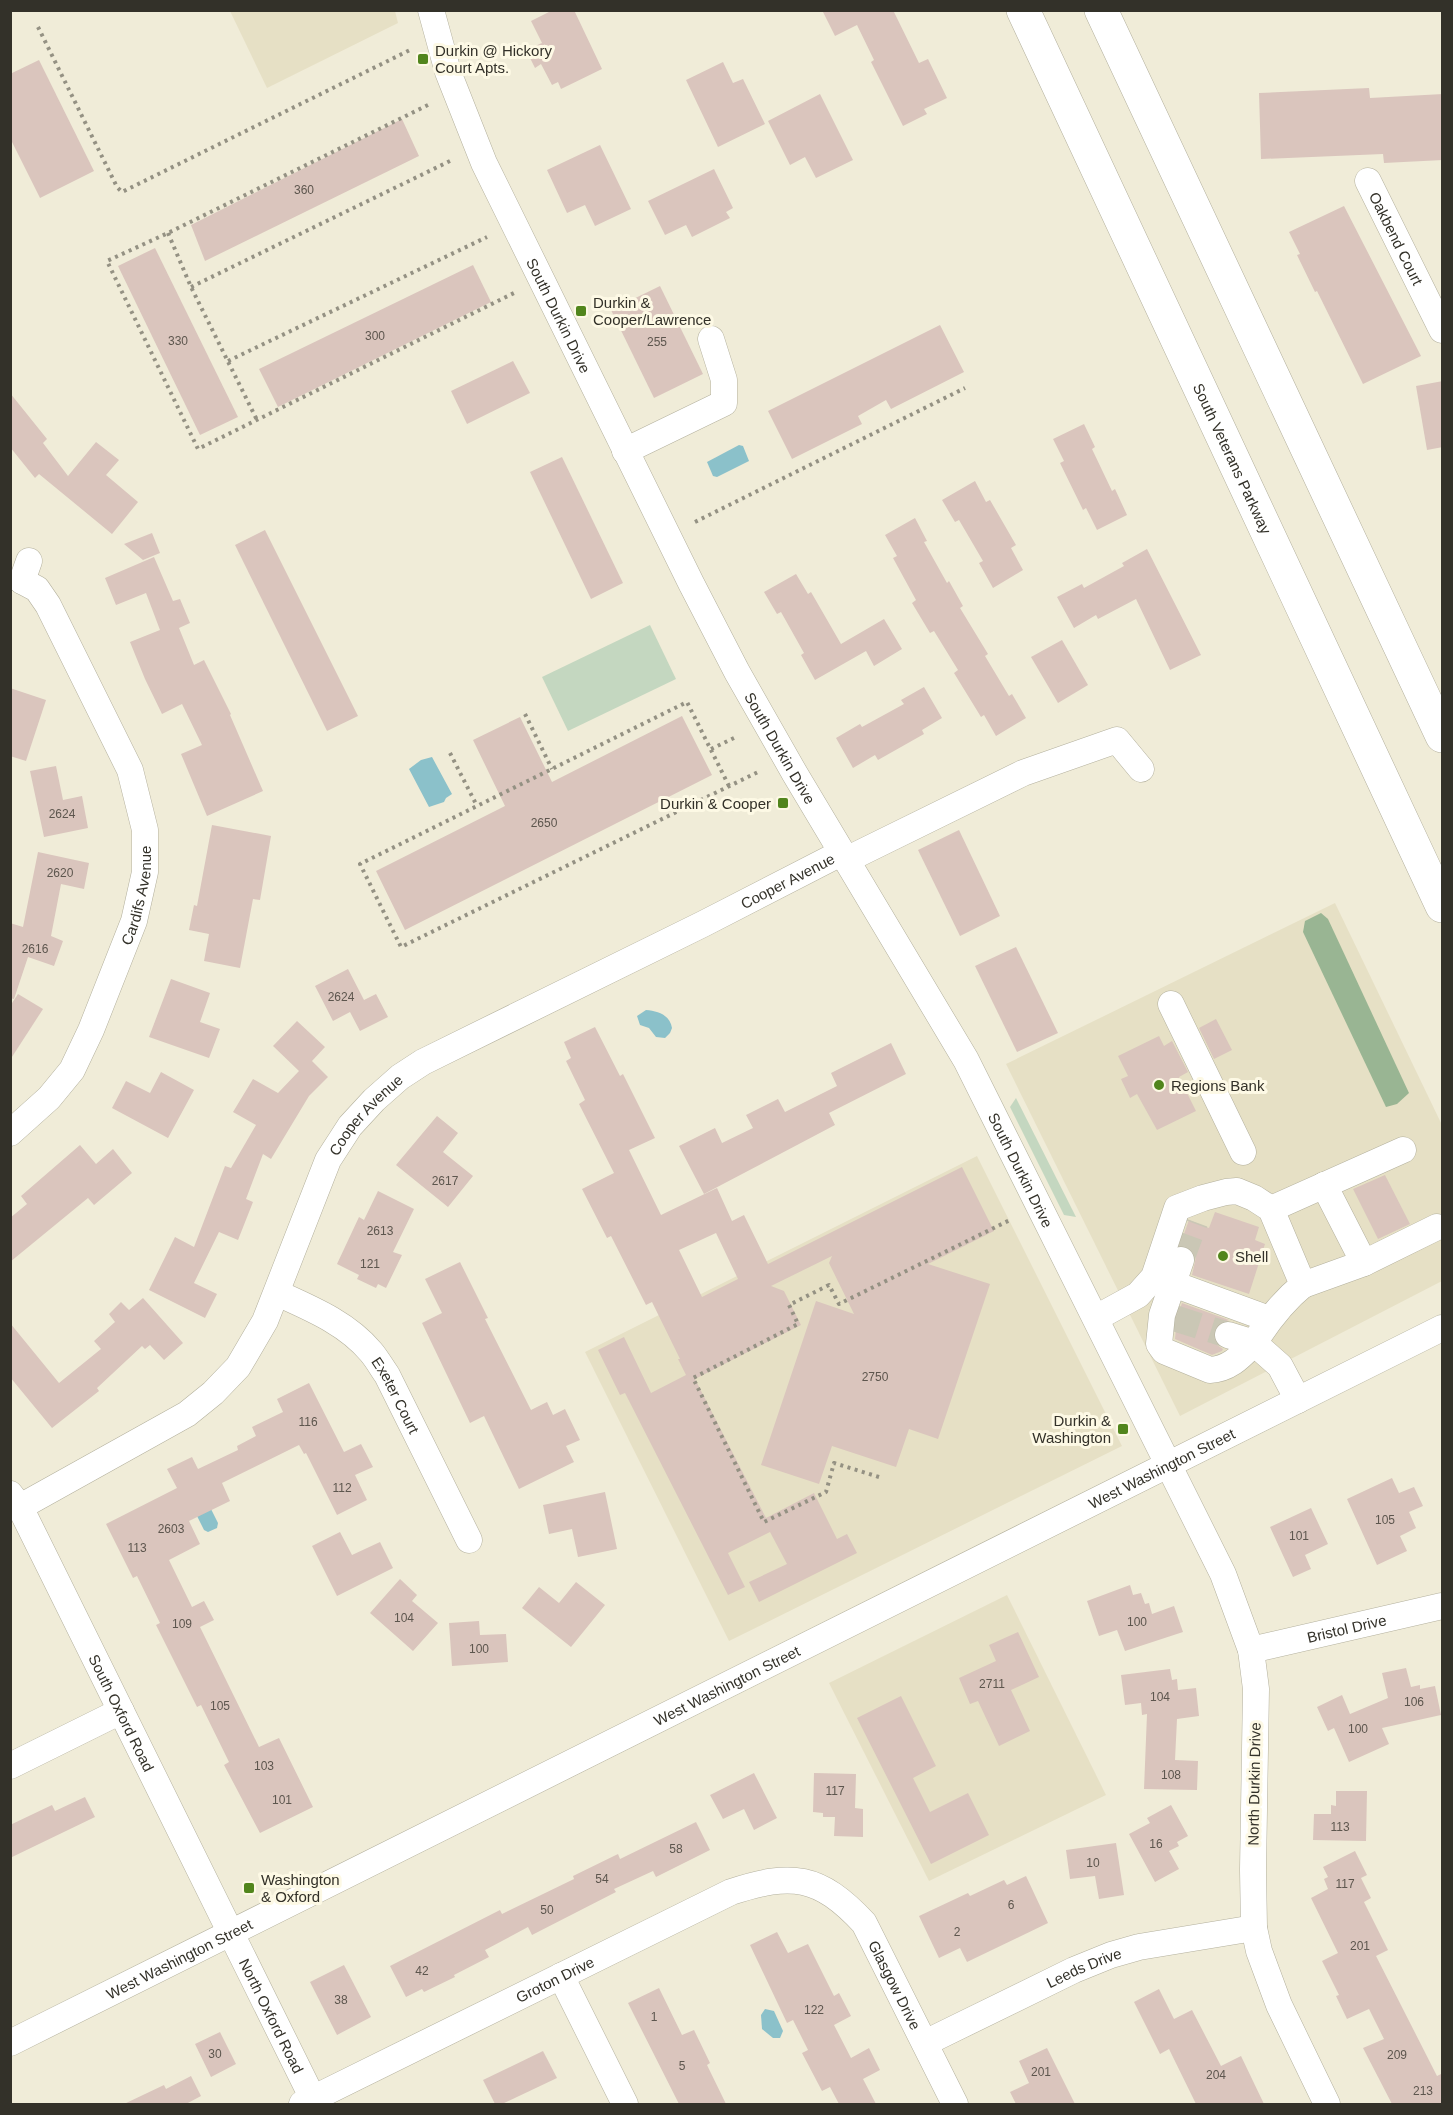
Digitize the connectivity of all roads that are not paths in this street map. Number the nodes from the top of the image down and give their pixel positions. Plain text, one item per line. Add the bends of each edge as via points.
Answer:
1 (431, 10) edge
2 (1023, 10) edge
3 (1101, 10) edge
4 (1368, 181) dead end
5 (1443, 330) edge
6 (711, 339) dead end
7 (625, 451) junction
8 (21, 575) edge
9 (1443, 736) edge
10 (1141, 769) dead end
11 (843, 856) junction
12 (1440, 884) edge
13 (1443, 929) edge
14 (1171, 1004) dead end
15 (10, 1133) edge
16 (1403, 1150) dead end
17 (1243, 1152) dead end
18 (1324, 1185) junction
19 (1203, 1198) junction
20 (1271, 1209) junction
21 (1195, 1222) tunnel mouth
22 (1437, 1227) dead end
23 (1364, 1263) junction
24 (1169, 1274) junction
25 (1303, 1285) junction
26 (277, 1293) junction
27 (1096, 1318) junction
28 (1269, 1319) junction
29 (1443, 1328) edge
30 (1228, 1335) tunnel mouth
31 (1254, 1343) junction
32 (1298, 1400) junction
33 (1169, 1466) junction
34 (15, 1501) edge
35 (469, 1540) dead end
36 (1443, 1606) edge
37 (1251, 1650) junction
38 (121, 1711) junction
39 (10, 1766) edge
40 (814, 1885) joint
41 (1254, 1928) junction
42 (231, 1932) junction
43 (561, 1977) junction
44 (10, 2043) edge
45 (925, 2043) junction
46 (308, 2102) edge
47 (625, 2104) edge
48 (955, 2104) edge
49 (1327, 2104) edge

1 - 7 street, South Durkin Drive via 444,61 484,163
2 - 12 highway, South Veterans Parkway via 1323,651
3 - 9 highway
4 - 5 street, Oakbend Court
6 - 7 street via 724,381 724,403
7 - 11 street, South Durkin Drive via 737,672
8 - 15 street, Cardifs Avenue via 48,605 130,770 145,830 146,852 134,921 92,1030 72,1070 50,1098
10 - 11 street, Cooper Avenue via 1117,740 1023,774
11 - 26 street, Cooper Avenue via 423,1062 400,1077 350,1126 328,1160
11 - 27 street, South Durkin Drive via 966,1060
12 - 13 highway, South Veterans Parkway
14 - 17 street
16 - 18 street
18 - 20 street
18 - 23 street
19 - 20 street via 1237,1191
19 - 21 street
19 - 24 street via 1178,1208
20 - 25 street
22 - 23 street
23 - 25 street
24 - 27 street
24 - 28 street
24 - 31 street via 1168,1316 1159,1344 1164,1351 1210,1370 1235,1362
25 - 28 street
26 - 34 street, Cooper Avenue via 266,1321 238,1367 187,1414
26 - 35 street, Exeter Court via 330,1318 372,1352
27 - 33 street, South Durkin Drive
28 - 31 street
29 - 32 street, West Washington Street
30 - 31 street
31 - 32 street via 1280,1366
32 - 33 street, West Washington Street
33 - 37 street, North Durkin Drive via 1224,1574
33 - 42 street, West Washington Street
34 - 38 street, South Oxford Road
36 - 37 street, Bristol Drive
37 - 41 street, North Durkin Drive via 1256,1689
38 - 39 street
38 - 42 street, South Oxford Road
40 - 43 street, Groton Drive via 783,1880 731,1892
40 - 45 street, Glasgow Drive via 830,1892 864,1923
41 - 45 street, Leeds Drive via 1110,1955
41 - 49 street, North Durkin Drive via 1279,2005
42 - 44 street, West Washington Street
42 - 46 street, North Oxford Road
43 - 46 street, Groton Drive
43 - 47 street
45 - 48 street, Glasgow Drive

